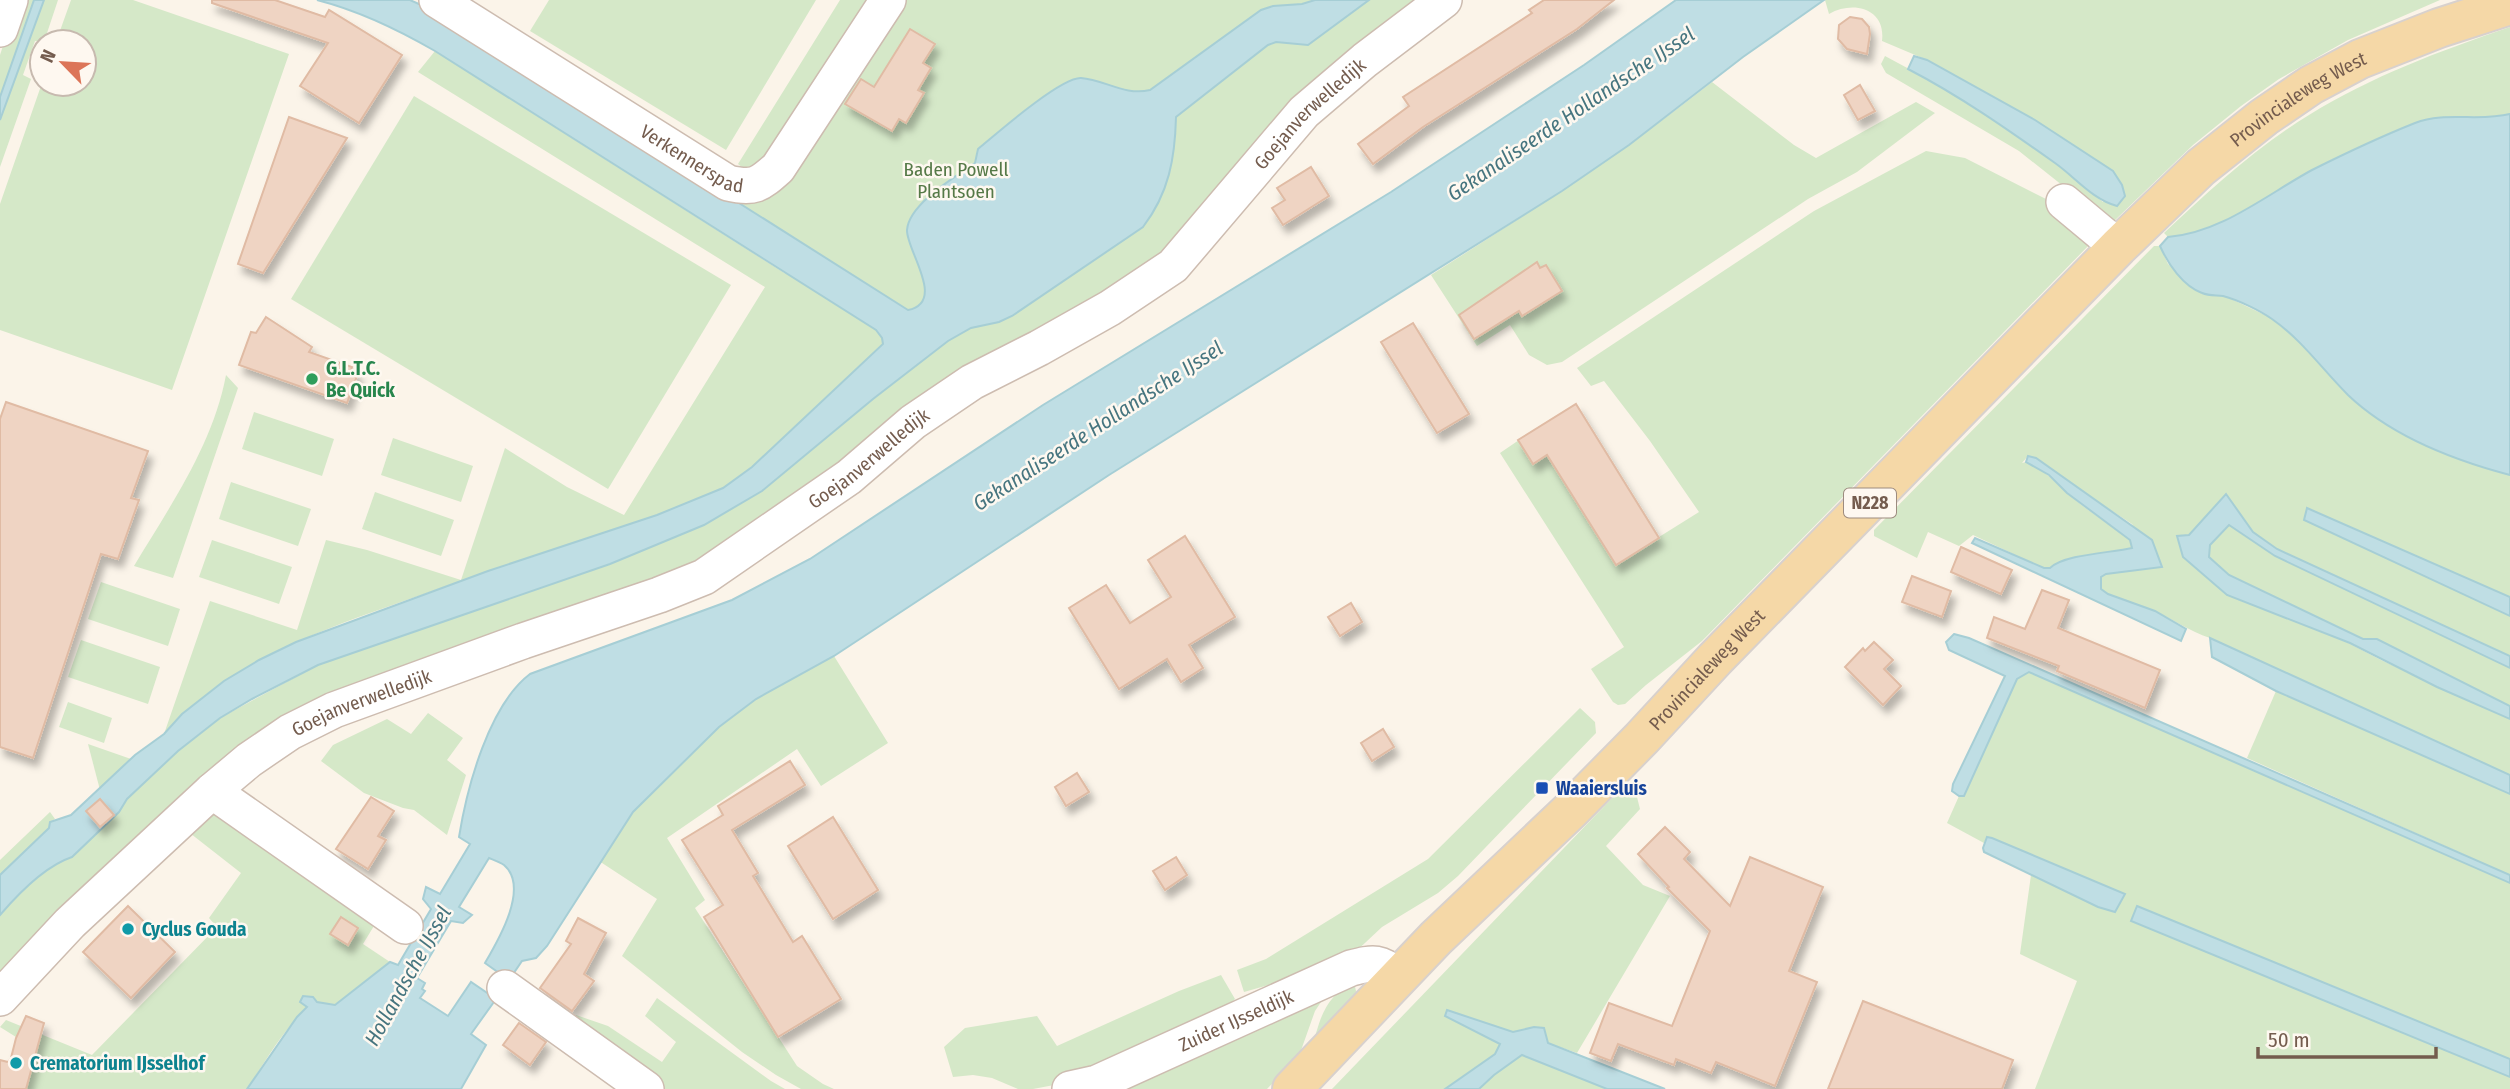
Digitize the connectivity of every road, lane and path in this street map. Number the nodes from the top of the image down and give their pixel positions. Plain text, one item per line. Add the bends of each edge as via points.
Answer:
1 (437, 0) edge
2 (888, 0) edge
3 (1444, 0) edge
4 (2510, 5) edge
5 (2064, 202) dead end
6 (2118, 247) junction
7 (212, 791) junction
8 (405, 926) dead end
9 (1398, 977) junction
10 (506, 988) dead end
11 (0, 998) edge
12 (646, 1089) edge
13 (1070, 1089) edge
14 (1292, 1089) edge

1 - 2 street, Verkennerspad via 728,183 748,187 778,168
3 - 7 street, Goejanverwelledijk via 1304,112 1172,266 1110,308 972,382 913,422 849,477 704,577 334,710 290,732
4 - 6 main road, Provincialeweg West / N228 via 2439,28 2311,85 2201,167
5 - 6 street
6 - 9 main road, Provincialeweg West / N228 via 1642,738
7 - 8 street
7 - 11 street, Goejanverwelledijk via 70,923
9 - 13 street, Zuider IJsseldijk via 1385,965 1351,968 1097,1083
9 - 14 main road, Provincialeweg West / N228
10 - 12 street

